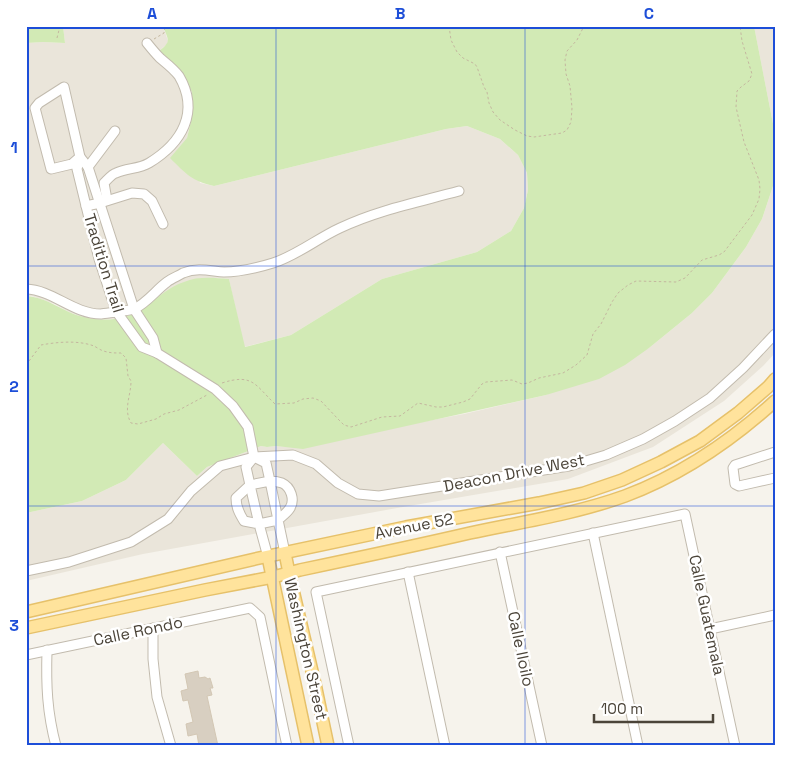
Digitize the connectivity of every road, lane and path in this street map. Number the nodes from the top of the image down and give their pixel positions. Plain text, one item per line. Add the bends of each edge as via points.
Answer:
1 (60, 26) edge
2 (165, 26) edge
3 (449, 26) edge
4 (584, 26) edge
5 (740, 26) edge
6 (57, 38) dead end
7 (147, 43) joint
8 (115, 131) dead end
9 (80, 157) junction
10 (88, 167) junction
11 (459, 191) dead end
12 (104, 202) junction
13 (86, 206) junction
14 (163, 224) dead end
15 (26, 289) edge
16 (134, 309) junction
17 (116, 312) junction
18 (775, 334) edge
19 (157, 353) junction
20 (26, 365) edge
21 (775, 379) edge
22 (215, 388) junction
23 (775, 401) edge
24 (775, 452) edge
25 (254, 457) junction
26 (775, 478) edge
27 (270, 481) junction
28 (250, 485) junction
29 (278, 520) junction
30 (259, 524) junction
31 (593, 533) junction
32 (500, 552) junction
33 (285, 553) junction
34 (268, 557) junction
35 (26, 571) edge
36 (408, 572) junction
37 (289, 573) junction
38 (273, 577) junction
39 (26, 612) edge
40 (775, 615) edge
41 (26, 628) edge
42 (153, 628) junction
43 (710, 629) junction
44 (47, 650) junction
45 (26, 655) edge
46 (56, 746) edge
47 (172, 746) edge
48 (287, 746) edge
49 (308, 746) edge
50 (328, 746) edge
51 (349, 746) edge
52 (445, 746) edge
53 (542, 746) edge
54 (638, 746) edge
55 (735, 746) edge

1 - 6 path
2 - 7 path via 164,33
3 - 4 path via 457,52 477,67 493,112 515,130 534,137 562,133 572,122 565,60 567,51
5 - 22 path via 752,74 737,91 736,107 760,190 752,215 724,252 702,260 685,278 676,282 636,282 618,293 593,334 586,354 563,373 528,384 512,380 486,382 463,402 436,407 418,403 400,416 351,427 344,425 321,401 313,398 275,404 246,379 222,383
7 - 12 street via 178,75 185,89 189,103 186,123 174,144 148,164 115,173 104,182
8 - 10 street
9 - 9 street, Tradition Trail via 64,87 35,108 51,169 72,164
9 - 10 street, Tradition Trail
9 - 13 street, Tradition Trail via 77,169
10 - 12 street, Tradition Trail
11 - 16 street via 359,220 275,263 250,270 224,272 205,269 185,273 167,282
12 - 13 street
12 - 14 street via 132,193 144,194 152,201
12 - 16 street, Tradition Trail
13 - 17 street, Tradition Trail
15 - 17 street via 50,295 82,312
16 - 17 street
16 - 19 street, Tradition Trail via 153,338
17 - 19 street, Tradition Trail via 142,347
18 - 25 street, Deacon Drive West via 710,398 675,421 606,455 569,466 379,496 358,494 338,483 316,464 292,455
19 - 22 street, Tradition Trail
20 - 22 path via 41,345 56,342 121,353 126,358 131,381 128,418 131,423 138,424 179,410
21 - 33 main road, Avenue 52 via 738,413 700,440 622,480 539,503
22 - 25 street, Tradition Trail via 248,427
23 - 37 main road, Avenue 52 via 727,441 699,459 626,495 582,509
24 - 26 street via 733,468 735,484 739,486
25 - 27 street, Tradition Trail via 266,463
25 - 28 street, Tradition Trail via 246,467
25 - 35 street, Deacon Drive West via 220,466 168,519 131,542 69,562
27 - 28 street
27 - 29 street, Tradition Trail
27 - 29 street via 288,487 292,495 290,508
28 - 30 street, Tradition Trail
28 - 30 street via 236,498 236,505 244,521
29 - 30 street
29 - 33 street, Tradition Trail
30 - 34 street, Tradition Trail
31 - 32 street
31 - 43 street, Calle Guatemala via 685,514
31 - 54 street
32 - 36 street
32 - 53 street, Calle Iloilo
33 - 34 main road, Avenue 52
33 - 37 main road, Washington Street
34 - 38 main road, Washington Street
34 - 39 main road, Avenue 52
36 - 51 street via 316,592
36 - 52 street
37 - 38 main road, Avenue 52
37 - 50 main road, Washington Street
38 - 41 main road, Avenue 52
38 - 49 main road, Washington Street
40 - 43 street
42 - 44 street, Calle Rondo
42 - 47 street via 157,697
42 - 48 street, Calle Rondo via 250,608 260,617
43 - 55 street, Calle Guatemala
44 - 45 street, Calle Rondo
44 - 46 street via 46,688

